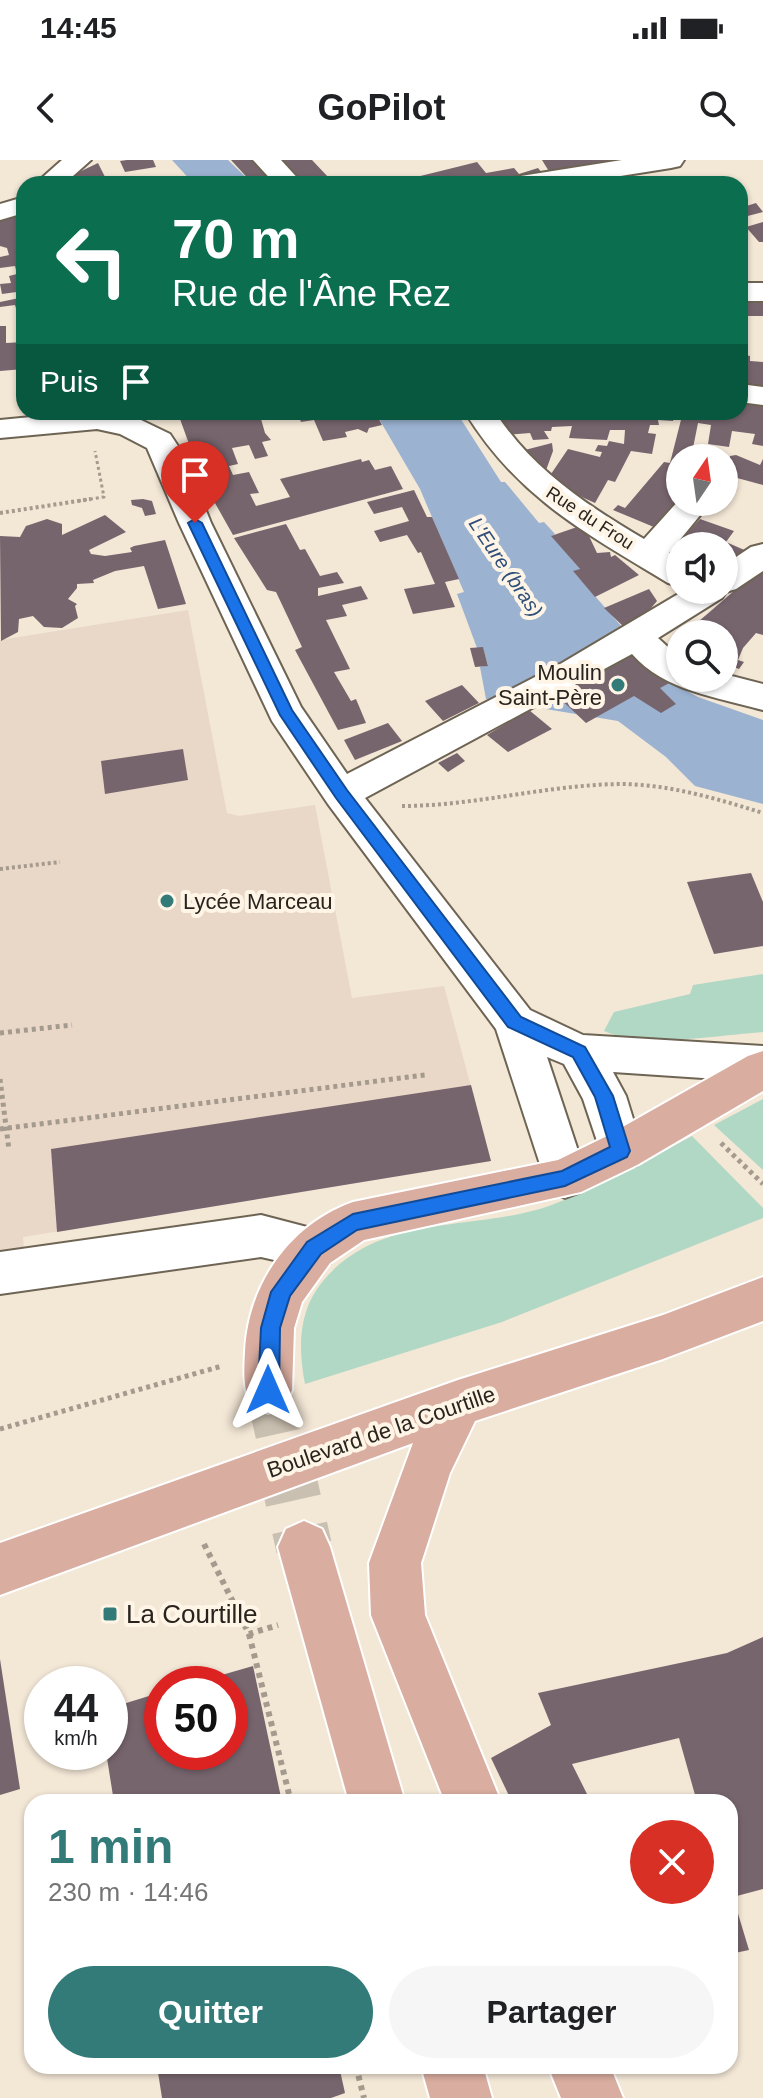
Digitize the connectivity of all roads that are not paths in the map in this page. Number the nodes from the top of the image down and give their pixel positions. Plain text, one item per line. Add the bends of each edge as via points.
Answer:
1 (78, 160) edge
2 (266, 160) edge
3 (671, 160) edge
4 (58, 176) edge
5 (282, 176) edge
6 (571, 176) edge
7 (67, 420) edge
8 (101, 420) edge
9 (150, 420) edge
10 (484, 420) edge
11 (130, 427) junction
12 (0, 429) edge
13 (683, 516) edge
14 (763, 555) edge
15 (648, 556) junction
16 (666, 565) edge
17 (738, 568) edge
18 (680, 604) edge
19 (636, 636) junction
20 (666, 666) edge
21 (738, 690) edge
22 (763, 697) edge
23 (350, 803) junction
24 (515, 1022) junction
25 (579, 1052) junction
26 (763, 1067) edge
27 (621, 1151) junction
28 (565, 1178) junction
29 (314, 1248) junction
30 (0, 1273) edge
31 (763, 1299) edge
32 (268, 1371) tunnel mouth
33 (458, 1403) junction
34 (304, 1547) tunnel mouth
35 (0, 1569) edge
36 (375, 1794) edge
37 (470, 1794) edge
38 (454, 2074) edge
39 (582, 2074) edge
40 (461, 2098) edge
41 (592, 2098) edge

1 - 4 street
2 - 5 street
3 - 6 street
7 - 12 street
8 - 11 street
9 - 11 street
10 - 15 street, Rue du Frou via 545,492
11 - 23 street via 159,441 168,455 285,712
13 - 15 street
14 - 17 street
15 - 16 street, Rue du Frou
18 - 19 street
19 - 20 street
19 - 23 street via 493,714
21 - 22 street
23 - 24 street
24 - 25 street
24 - 28 street
25 - 26 street
25 - 27 street via 604,1096
26 - 27 main road
27 - 28 main road
28 - 29 main road via 353,1222
29 - 30 street via 261,1236
29 - 32 main road via 281,1292 270,1328
31 - 33 main road, Boulevard de la Courtille
33 - 35 main road, Boulevard de la Courtille
33 - 37 main road via 427,1468 395,1563 398,1615
34 - 36 main road
38 - 40 main road
39 - 41 main road

